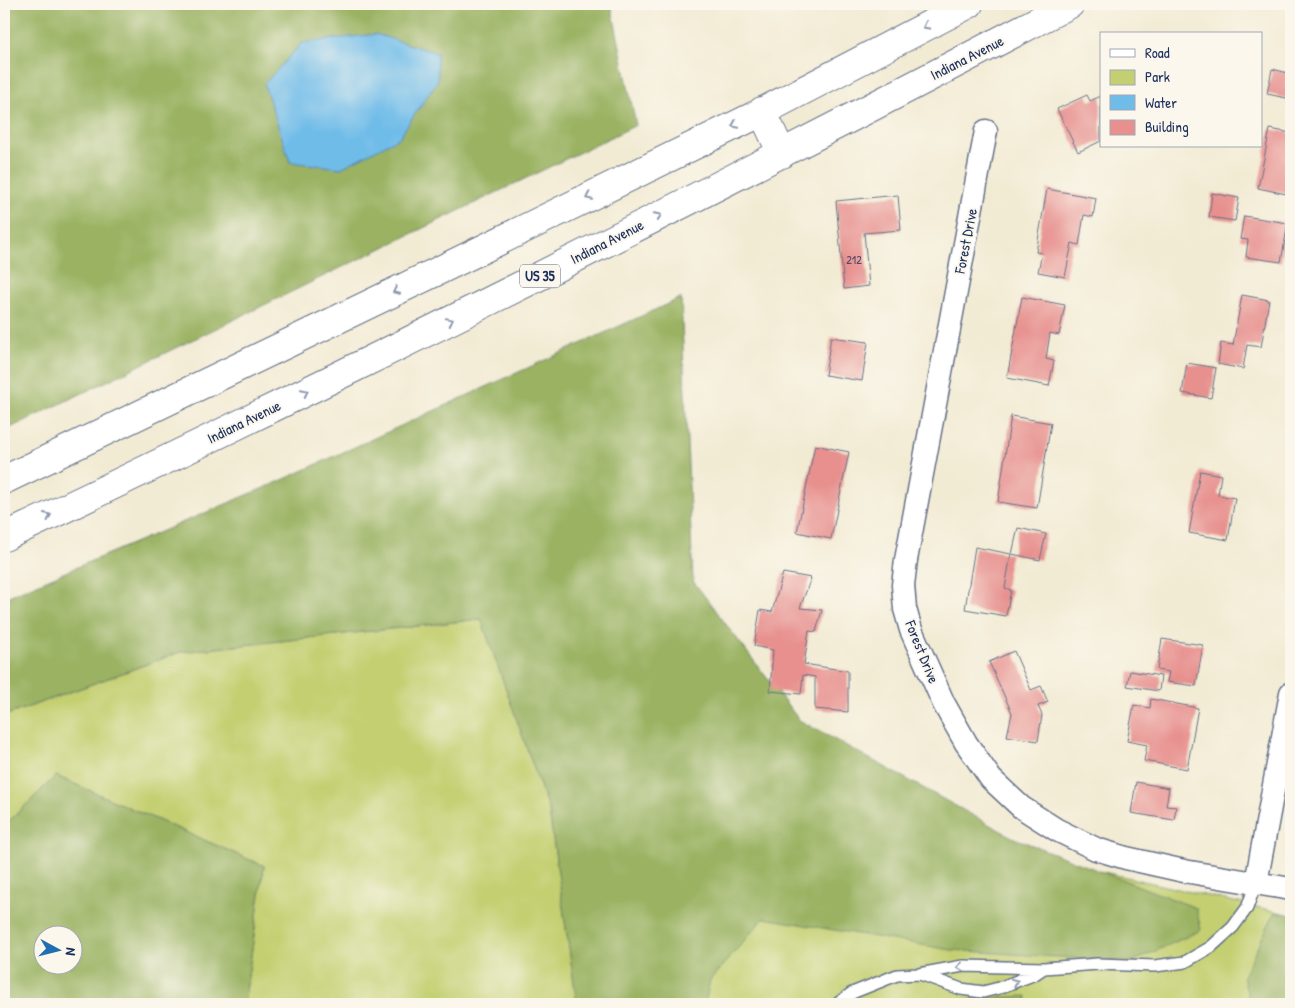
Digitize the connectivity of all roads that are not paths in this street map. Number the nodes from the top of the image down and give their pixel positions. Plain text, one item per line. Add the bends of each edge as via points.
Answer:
1 (969, 4) edge
2 (1070, 4) edge
3 (762, 111) junction
4 (986, 131) dead end
5 (782, 154) junction
6 (4, 480) edge
7 (4, 537) edge
8 (1291, 693) edge
9 (1256, 883) junction
10 (1291, 889) edge
11 (1044, 968) junction
12 (919, 974) junction
13 (836, 1004) edge

1 -> 3 main road
2 - 5 main road, Indiana Avenue / US 35
3 - 5 main road
3 -> 6 main road
4 - 9 street, Forest Drive via 906,560 903,585 911,630 944,704 966,743 991,779 1021,807 1057,830 1104,851 1184,871
7 -> 5 main road, Indiana Avenue / US 35 via 433,330
8 - 9 street
9 - 10 street, Forest Drive
9 - 11 lane via 1246,908 1233,927 1211,947 1185,962 1155,966 1098,964
11 -> 12 lane via 963,966
12 -> 11 lane via 961,989 983,992 1000,988
12 - 13 lane via 897,975 852,993

